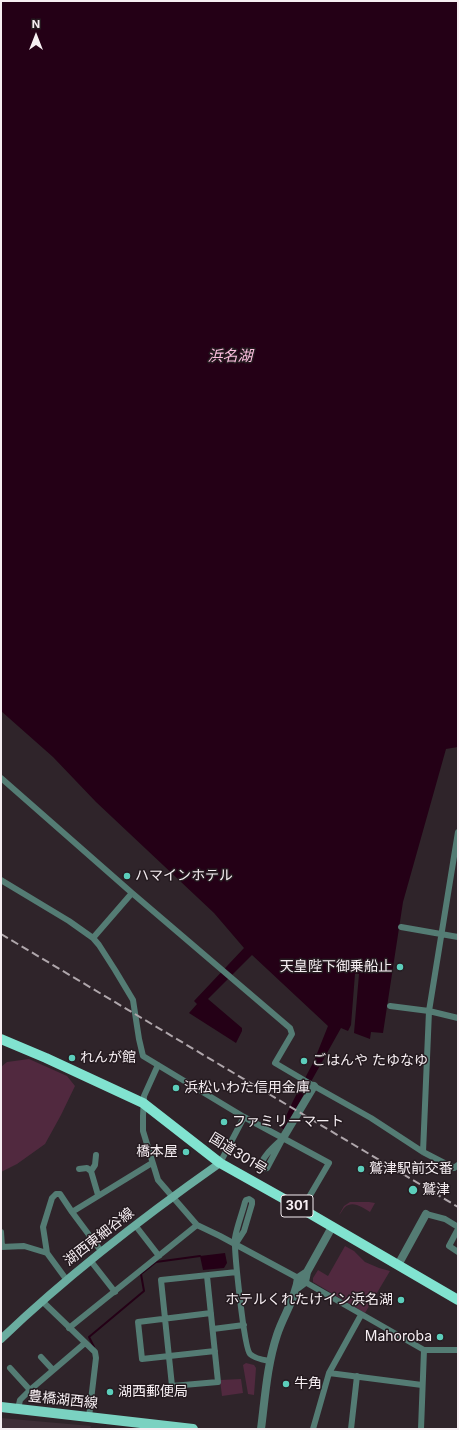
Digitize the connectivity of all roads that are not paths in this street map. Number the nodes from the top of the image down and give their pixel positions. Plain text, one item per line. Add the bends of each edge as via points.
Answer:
1 (1, 778) edge
2 (458, 832) edge
3 (1, 880) edge
4 (132, 893) junction
5 (401, 927) dead end
6 (441, 935) junction
7 (92, 938) junction
8 (458, 938) edge
9 (390, 1006) dead end
10 (429, 1011) junction
11 (458, 1018) edge
12 (1, 1040) edge
13 (158, 1065) junction
14 (314, 1086) junction
15 (143, 1103) junction
16 (244, 1117) junction
17 (283, 1138) junction
18 (423, 1152) junction
19 (96, 1155) dead end
20 (152, 1163) junction
21 (220, 1163) junction
22 (458, 1165) edge
23 (79, 1168) dead end
24 (91, 1171) junction
25 (98, 1195) junction
26 (173, 1196) junction
27 (302, 1209) junction
28 (72, 1212) junction
29 (426, 1214) joint
30 (135, 1225) junction
31 (197, 1225) junction
32 (332, 1227) junction
33 (458, 1228) edge
34 (1, 1232) edge
35 (235, 1245) junction
36 (2, 1247) edge
37 (101, 1251) junction
38 (458, 1252) edge
39 (47, 1253) junction
40 (159, 1256) junction
41 (90, 1260) junction
42 (398, 1265) junction
43 (237, 1272) junction
44 (207, 1276) junction
45 (66, 1279) junction
46 (302, 1280) junction
47 (115, 1292) junction
48 (458, 1300) edge
49 (42, 1301) junction
50 (211, 1313) junction
51 (361, 1315) junction
52 (165, 1318) junction
53 (244, 1326) junction
54 (69, 1328) junction
55 (213, 1329) junction
56 (1, 1339) edge
57 (85, 1343) junction
58 (424, 1350) junction
59 (458, 1350) edge
60 (215, 1351) junction
61 (168, 1356) junction
62 (41, 1357) dead end
63 (270, 1361) junction
64 (10, 1368) dead end
65 (53, 1370) junction
66 (329, 1373) junction
67 (357, 1376) junction
68 (422, 1385) junction
69 (30, 1390) junction
70 (1, 1407) edge
71 (18, 1409) junction
72 (89, 1417) junction
73 (131, 1425) edge
74 (164, 1427) edge
75 (193, 1429) edge
76 (261, 1429) edge
77 (313, 1429) edge
78 (351, 1429) edge
79 (421, 1429) edge

1 - 4 street
2 - 6 street
3 - 7 street
4 - 7 street
4 - 14 street via 290,1028 292,1034 275,1063
5 - 6 street
6 - 8 street
6 - 10 street
7 - 13 street via 133,1000 143,1056
9 - 10 street
10 - 11 street
10 - 18 street
12 - 15 highway, 国道301号 / 301
13 - 15 street
13 - 16 street
14 - 17 street
14 - 18 street via 371,1118
15 - 20 street via 143,1131
15 - 21 highway, 国道301号 / 301
16 - 17 street
16 - 21 street
17 - 17 street via 266,1168 260,1167 268,1152
17 - 27 street via 329,1163
18 - 22 street via 454,1168
19 - 24 street via 95,1165
20 - 25 street
20 - 26 street via 158,1180
21 - 26 main road, 湖西東細谷線
21 - 27 highway, 国道301号 / 301
23 - 24 street via 88,1168
24 - 25 street
25 - 28 street
26 - 30 main road, 湖西東細谷線
26 - 31 street
27 - 32 highway, 国道301号 / 301
28 - 37 street
28 - 39 street via 60,1194 52,1198 43,1228
29 - 33 street via 445,1219
29 - 42 street
30 - 37 main road, 湖西東細谷線
30 - 40 street
31 - 35 street
31 - 40 street
32 - 42 highway, 国道301号 / 301
32 - 46 street
33 - 38 street via 449,1246
34 - 36 street
35 - 35 street via 245,1202 249,1199 252,1204 244,1231
35 - 43 street
35 - 46 street
36 - 39 street via 24,1246
37 - 41 main road, 湖西東細谷線
39 - 45 street
40 - 47 street
41 - 45 main road, 湖西東細谷線
41 - 47 street
42 - 48 highway, 国道301号 / 301
43 - 44 street
43 - 53 street
44 - 50 street
44 - 52 street via 160,1280
45 - 49 main road, 湖西東細谷線
46 - 51 street
46 - 63 street via 279,1329
47 - 54 street
49 - 54 street
49 - 56 main road, 湖西東細谷線
50 - 52 street
50 - 55 street
51 - 58 street
51 - 66 street
52 - 61 street
52 - 61 street via 138,1322 142,1359
53 - 55 street
53 - 63 street via 249,1354
54 - 57 street
55 - 60 street
57 - 65 street
57 - 72 street via 96,1355
58 - 59 street
58 - 68 street
60 - 61 street
60 - 61 street via 218,1382 172,1386
62 - 65 street
63 - 76 street
64 - 69 street
65 - 69 street
66 - 67 street
66 - 77 street
67 - 68 street
67 - 78 street
68 - 79 street
69 - 71 street via 19,1402
70 - 71 main road, 豊橋湖西線
71 - 72 main road, 豊橋湖西線
72 - 73 main road, 豊橋湖西線
73 - 74 main road, 豊橋湖西線
74 - 75 main road, 豊橋湖西線

